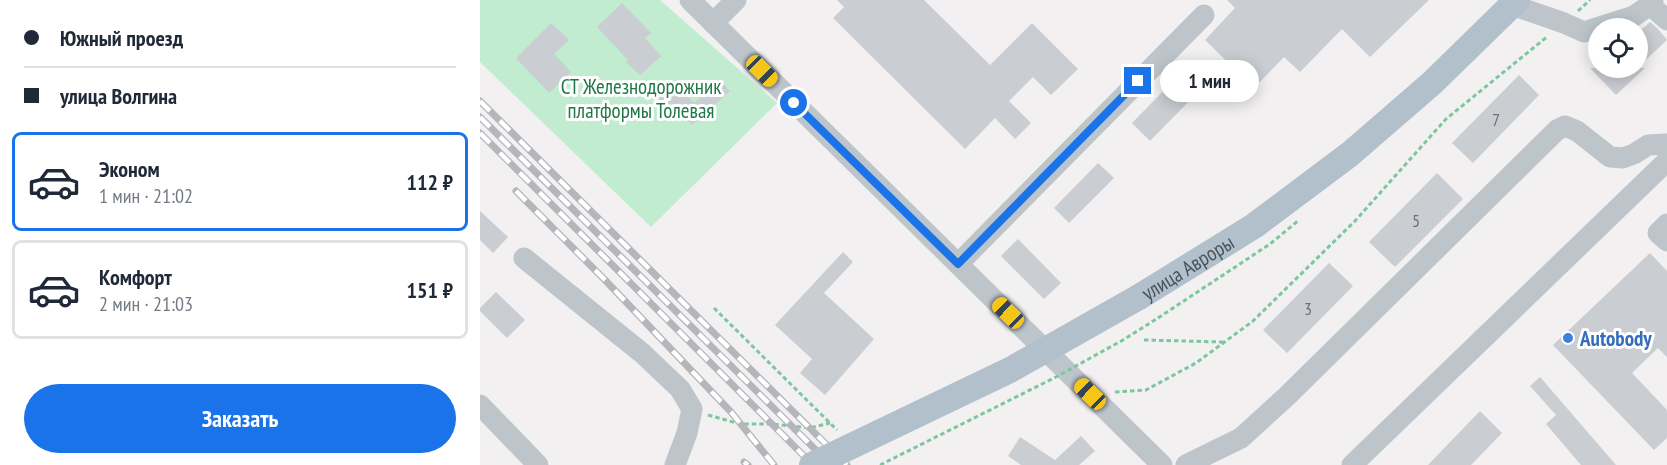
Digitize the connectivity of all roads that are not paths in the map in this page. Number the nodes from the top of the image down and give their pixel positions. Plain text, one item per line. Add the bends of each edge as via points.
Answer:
1 (690, 0) edge
2 (736, 0) edge
3 (1515, 2) edge
4 (1651, 2) edge
5 (1204, 15) dead end
6 (1667, 20) edge
7 (713, 23) junction
8 (1667, 144) edge
9 (1667, 161) edge
10 (1667, 224) edge
11 (1667, 241) edge
12 (524, 258) dead end
13 (958, 264) junction
14 (480, 405) edge
15 (538, 465) edge
16 (675, 465) edge
17 (812, 465) edge
18 (1162, 465) edge
19 (1186, 465) edge
20 (1352, 465) edge

1 - 7 street
2 - 7 street
3 - 4 street via 1584,32 1634,16
3 - 17 main road, улица Авроры, bridge via 1432,83 1350,154 1254,226 1010,370
4 - 6 street
5 - 13 street
7 - 13 street
8 - 19 street via 1648,145 1623,158 1610,157 1577,131 1565,126 1557,130 1241,438
9 - 20 street
10 - 11 street via 1658,233
12 - 16 street via 642,353 680,389 692,409
13 - 18 street
14 - 15 street

